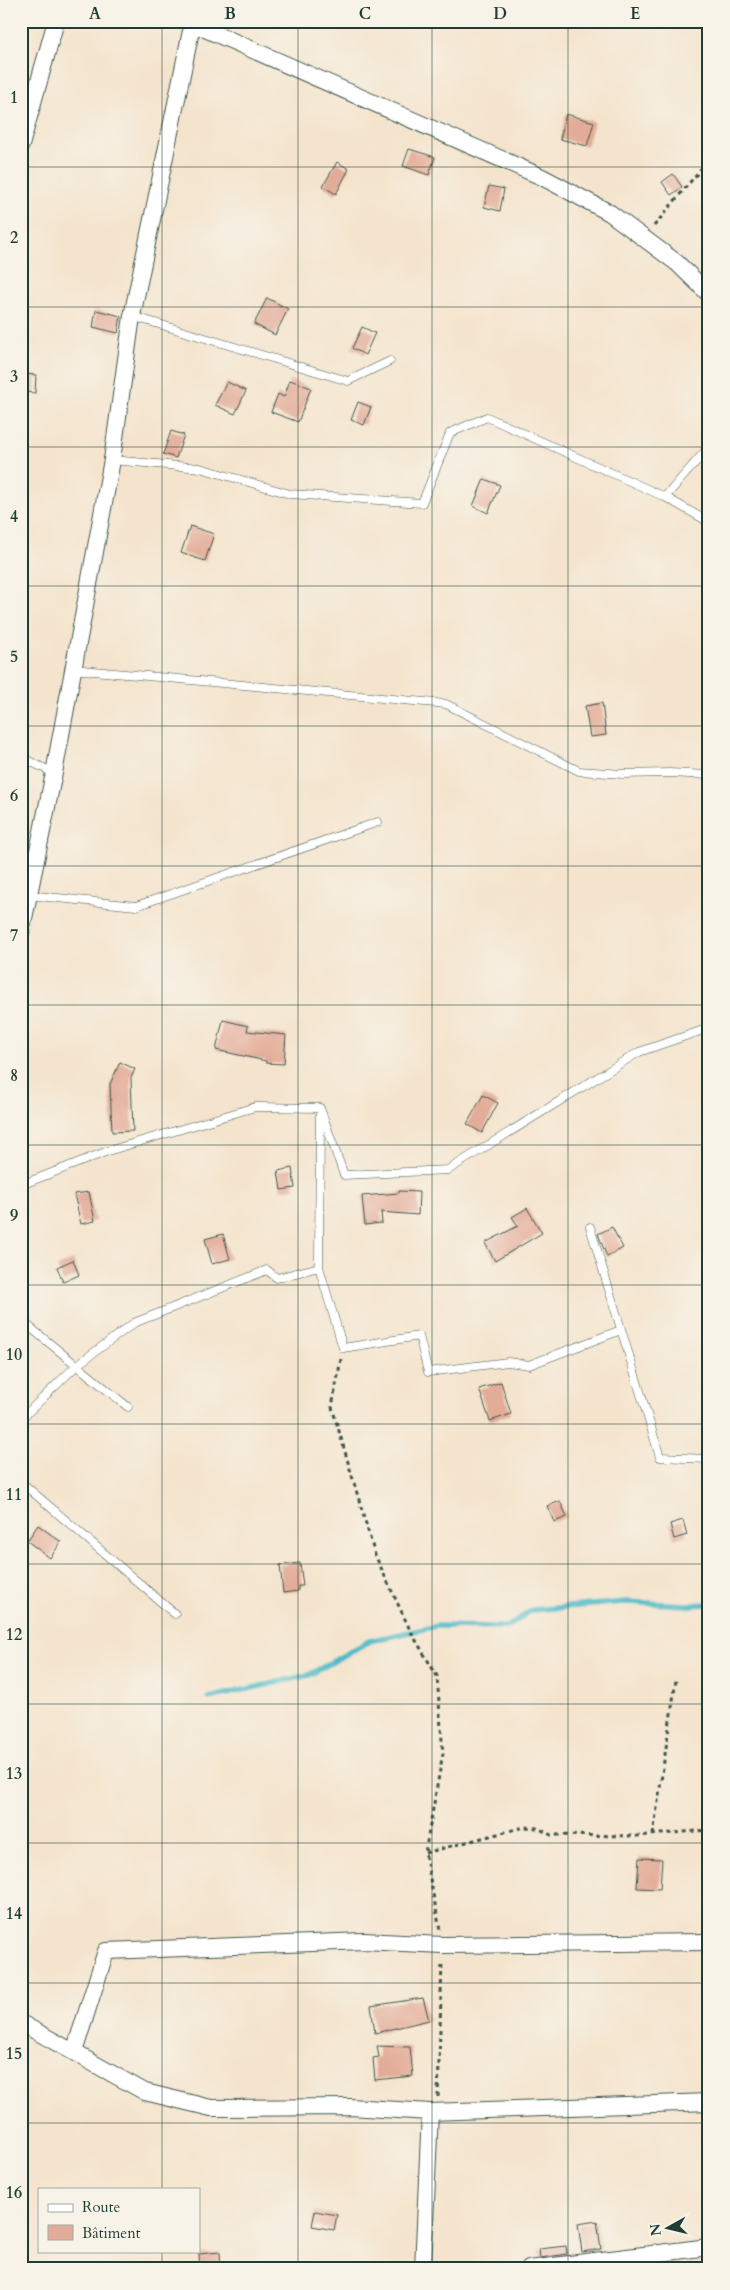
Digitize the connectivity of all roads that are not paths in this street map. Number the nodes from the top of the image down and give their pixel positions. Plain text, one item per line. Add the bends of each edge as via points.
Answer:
1 (56, 21) edge
2 (191, 22) edge
3 (21, 145) edge
4 (709, 294) edge
5 (132, 316) junction
6 (390, 361) dead end
7 (709, 447) edge
8 (112, 460) junction
9 (665, 497) junction
10 (709, 522) edge
11 (72, 669) junction
12 (21, 757) edge
13 (54, 773) junction
14 (709, 775) edge
15 (378, 822) dead end
16 (25, 901) edge
17 (21, 934) edge
18 (709, 1028) edge
19 (320, 1108) junction
20 (21, 1185) edge
21 (590, 1227) dead end
22 (319, 1267) junction
23 (21, 1320) edge
24 (621, 1330) junction
25 (77, 1365) junction
26 (128, 1407) dead end
27 (21, 1419) edge
28 (709, 1459) edge
29 (21, 1482) edge
30 (175, 1614) dead end
31 (709, 1942) edge
32 (21, 2023) edge
33 (74, 2052) junction
34 (709, 2102) edge
35 (434, 2112) junction
36 (709, 2247) edge
37 (423, 2269) edge
38 (529, 2269) edge

1 - 3 street
2 - 4 street via 542,178 610,212 677,263
2 - 5 street
5 - 6 lane via 348,381
5 - 8 street
7 - 9 lane
8 - 9 lane via 200,468 290,494 422,503 450,433 486,417
8 - 11 street
9 - 10 lane
11 - 13 street
11 - 14 lane via 446,704 579,771
12 - 13 lane
13 - 16 street
15 - 16 lane via 136,906
16 - 17 street
18 - 19 lane via 639,1052 448,1170 344,1175
19 - 20 lane via 256,1107 108,1151
19 - 22 lane
21 - 24 lane
22 - 24 lane via 343,1348 419,1336 428,1372 508,1362 529,1365
22 - 25 lane via 277,1278 267,1270 134,1323
23 - 25 lane
24 - 28 lane via 660,1457
25 - 26 lane
25 - 27 lane
29 - 30 lane
31 - 33 street via 442,1944 364,1941 106,1950
32 - 33 street
33 - 35 street via 145,2092 211,2108 350,2107
34 - 35 street
35 - 37 street
36 - 38 street

